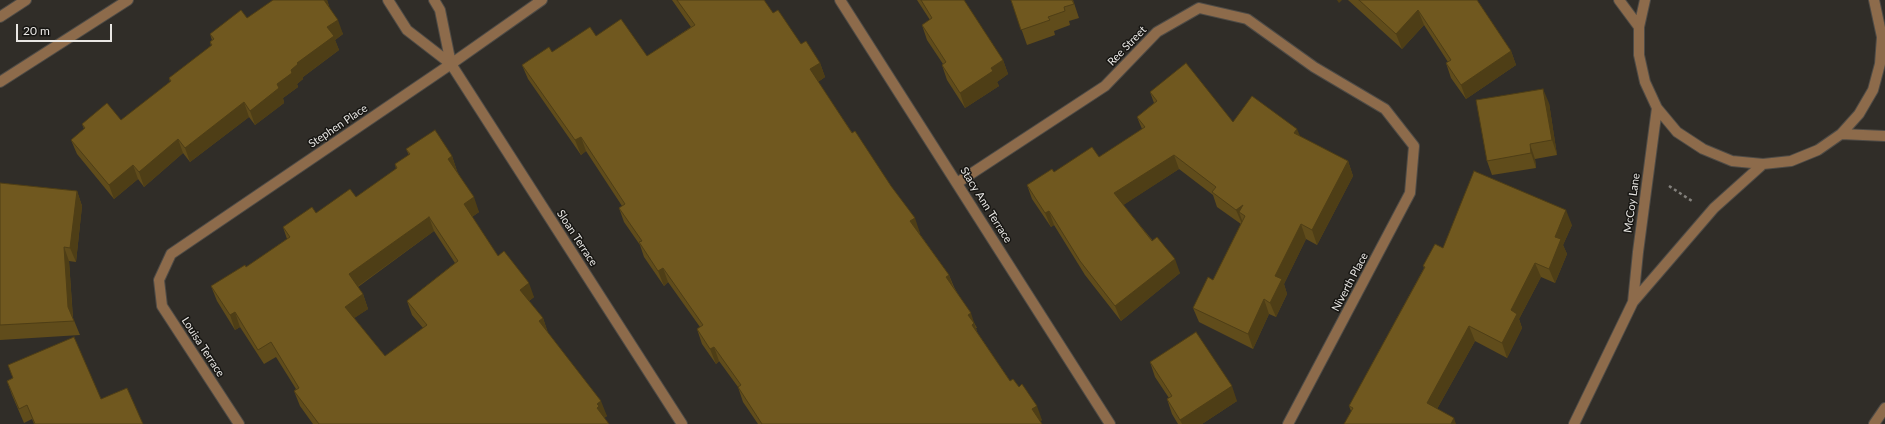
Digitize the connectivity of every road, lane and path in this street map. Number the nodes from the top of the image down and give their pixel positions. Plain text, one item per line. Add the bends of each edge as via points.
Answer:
1 (26, 0) edge
2 (128, 0) edge
3 (388, 0) edge
4 (434, 0) edge
5 (542, 0) edge
6 (840, 0) edge
7 (1619, 0) edge
8 (1645, 0) edge
9 (1874, 0) edge
10 (0, 17) edge
11 (1639, 27) junction
12 (1884, 38) edge
13 (451, 64) junction
14 (0, 82) edge
15 (1657, 108) junction
16 (1841, 134) junction
17 (1885, 136) edge
18 (1414, 146) joint
19 (1763, 164) junction
20 (957, 183) junction
21 (1666, 184) dead end
22 (1697, 205) dead end
23 (159, 280) joint
24 (1633, 302) junction
25 (1885, 408) edge
26 (239, 424) edge
27 (682, 424) edge
28 (1110, 424) edge
29 (1288, 424) edge
30 (1574, 424) edge
31 (1874, 424) edge

1 - 10 street
2 - 14 street
3 - 13 street, Sloan Terrace via 407,30
4 - 13 street, Sloan Terrace via 440,10
5 - 13 street, Stephen Place
6 - 20 street, Stacy Ann Terrace
7 - 11 street
8 - 11 street
9 - 12 street
11 - 15 street via 1639,55 1645,82
12 - 16 street via 1873,90 1859,114
13 - 23 street, Stephen Place via 171,254
13 - 27 street, Sloan Terrace
15 - 19 street via 1677,132 1703,150 1732,161
15 - 24 street, McCoy Lane
16 - 17 street
16 - 19 street via 1818,150 1791,160
18 - 20 street, Ree Street via 1385,109 1314,67 1247,19 1200,8 1157,32 1105,86
18 - 29 street, Niverth Place via 1410,193
19 - 24 street, McCoy Lane via 1714,208
20 - 28 street, Stacy Ann Terrace
21 - 22 path
23 - 26 street, Louisa Terrace via 162,306
24 - 30 street, McCoy Lane
25 - 31 street

